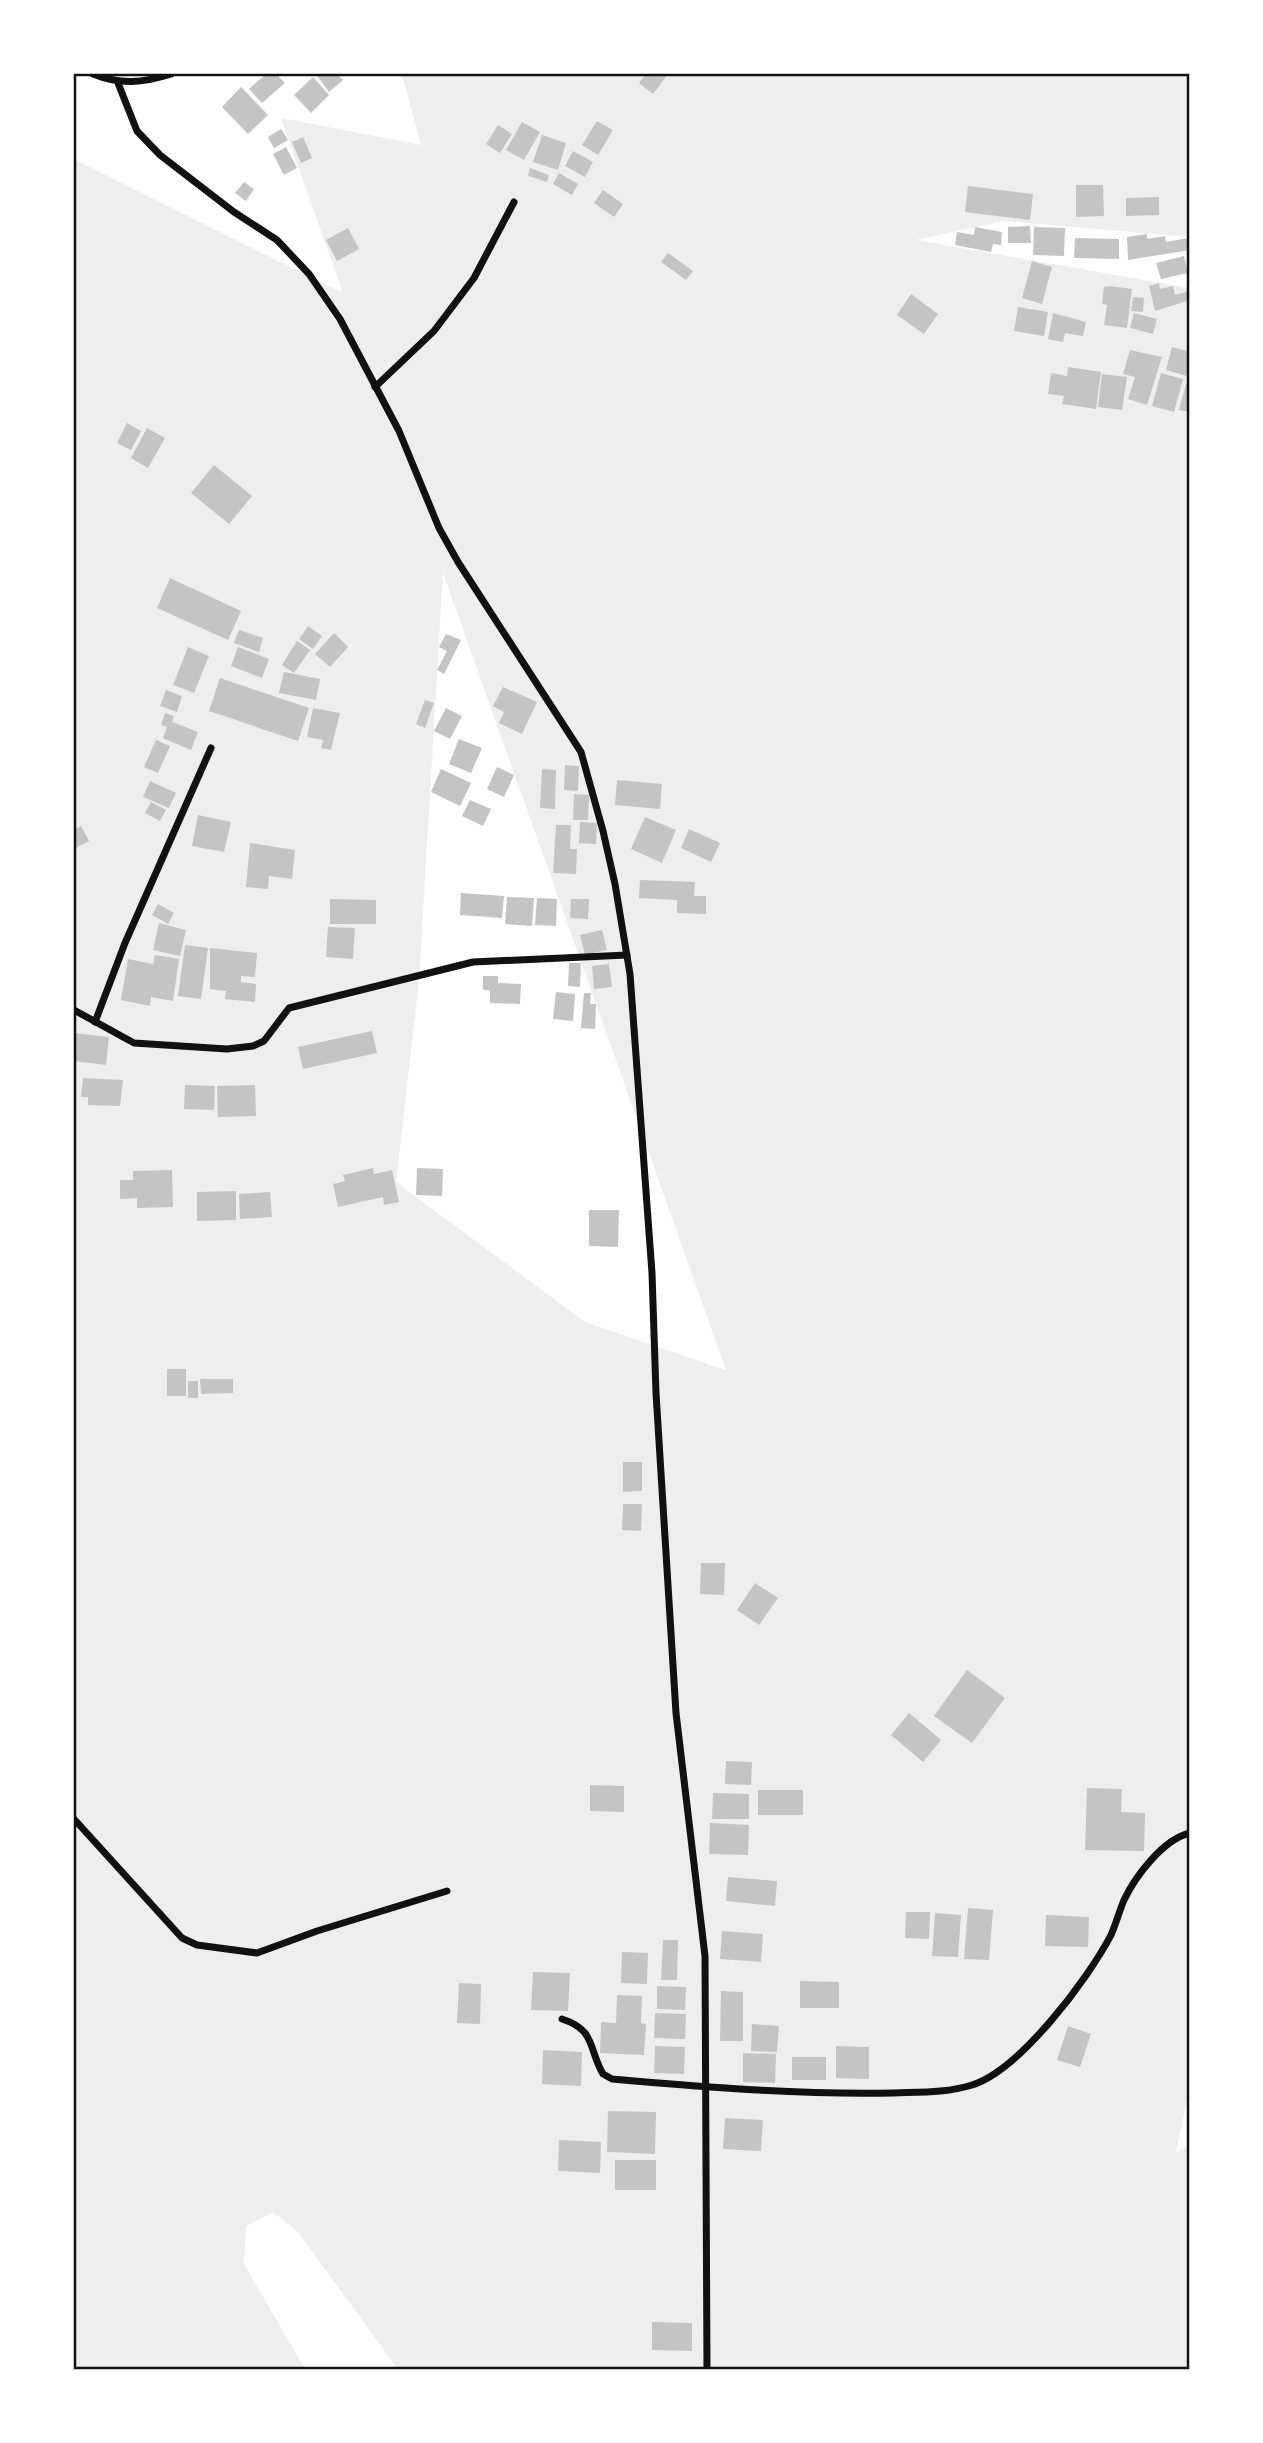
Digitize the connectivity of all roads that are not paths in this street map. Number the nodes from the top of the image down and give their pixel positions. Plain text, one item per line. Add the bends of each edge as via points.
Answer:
1 (93, 74) edge
2 (171, 74) edge
3 (118, 83) junction
4 (514, 202) dead end
5 (376, 387) junction
6 (211, 748) dead end
7 (627, 955) junction
8 (74, 1010) edge
9 (95, 1022) junction
10 (74, 1819) edge
11 (1189, 1833) edge
12 (447, 1891) dead end
13 (562, 2019) dead end
14 (707, 2087) junction
15 (707, 2370) edge

1 - 3 street
2 - 3 street
3 - 5 street via 137,131 160,155 277,240 309,274 340,319
4 - 5 street via 474,278 434,331
5 - 7 street via 458,562 581,752 615,884
6 - 9 street
7 - 9 street via 443,968 289,1008 273,1032 253,1046 227,1049 134,1043
7 - 14 street via 652,1273 676,1713 705,1956
8 - 9 street
10 - 12 street via 182,1938 197,1945 257,1953
11 - 14 street via 1174,1840 1142,1874 1093,1964 1044,2028 989,2077 958,2088 919,2092
13 - 14 street via 580,2025 587,2034 603,2074
14 - 15 street

